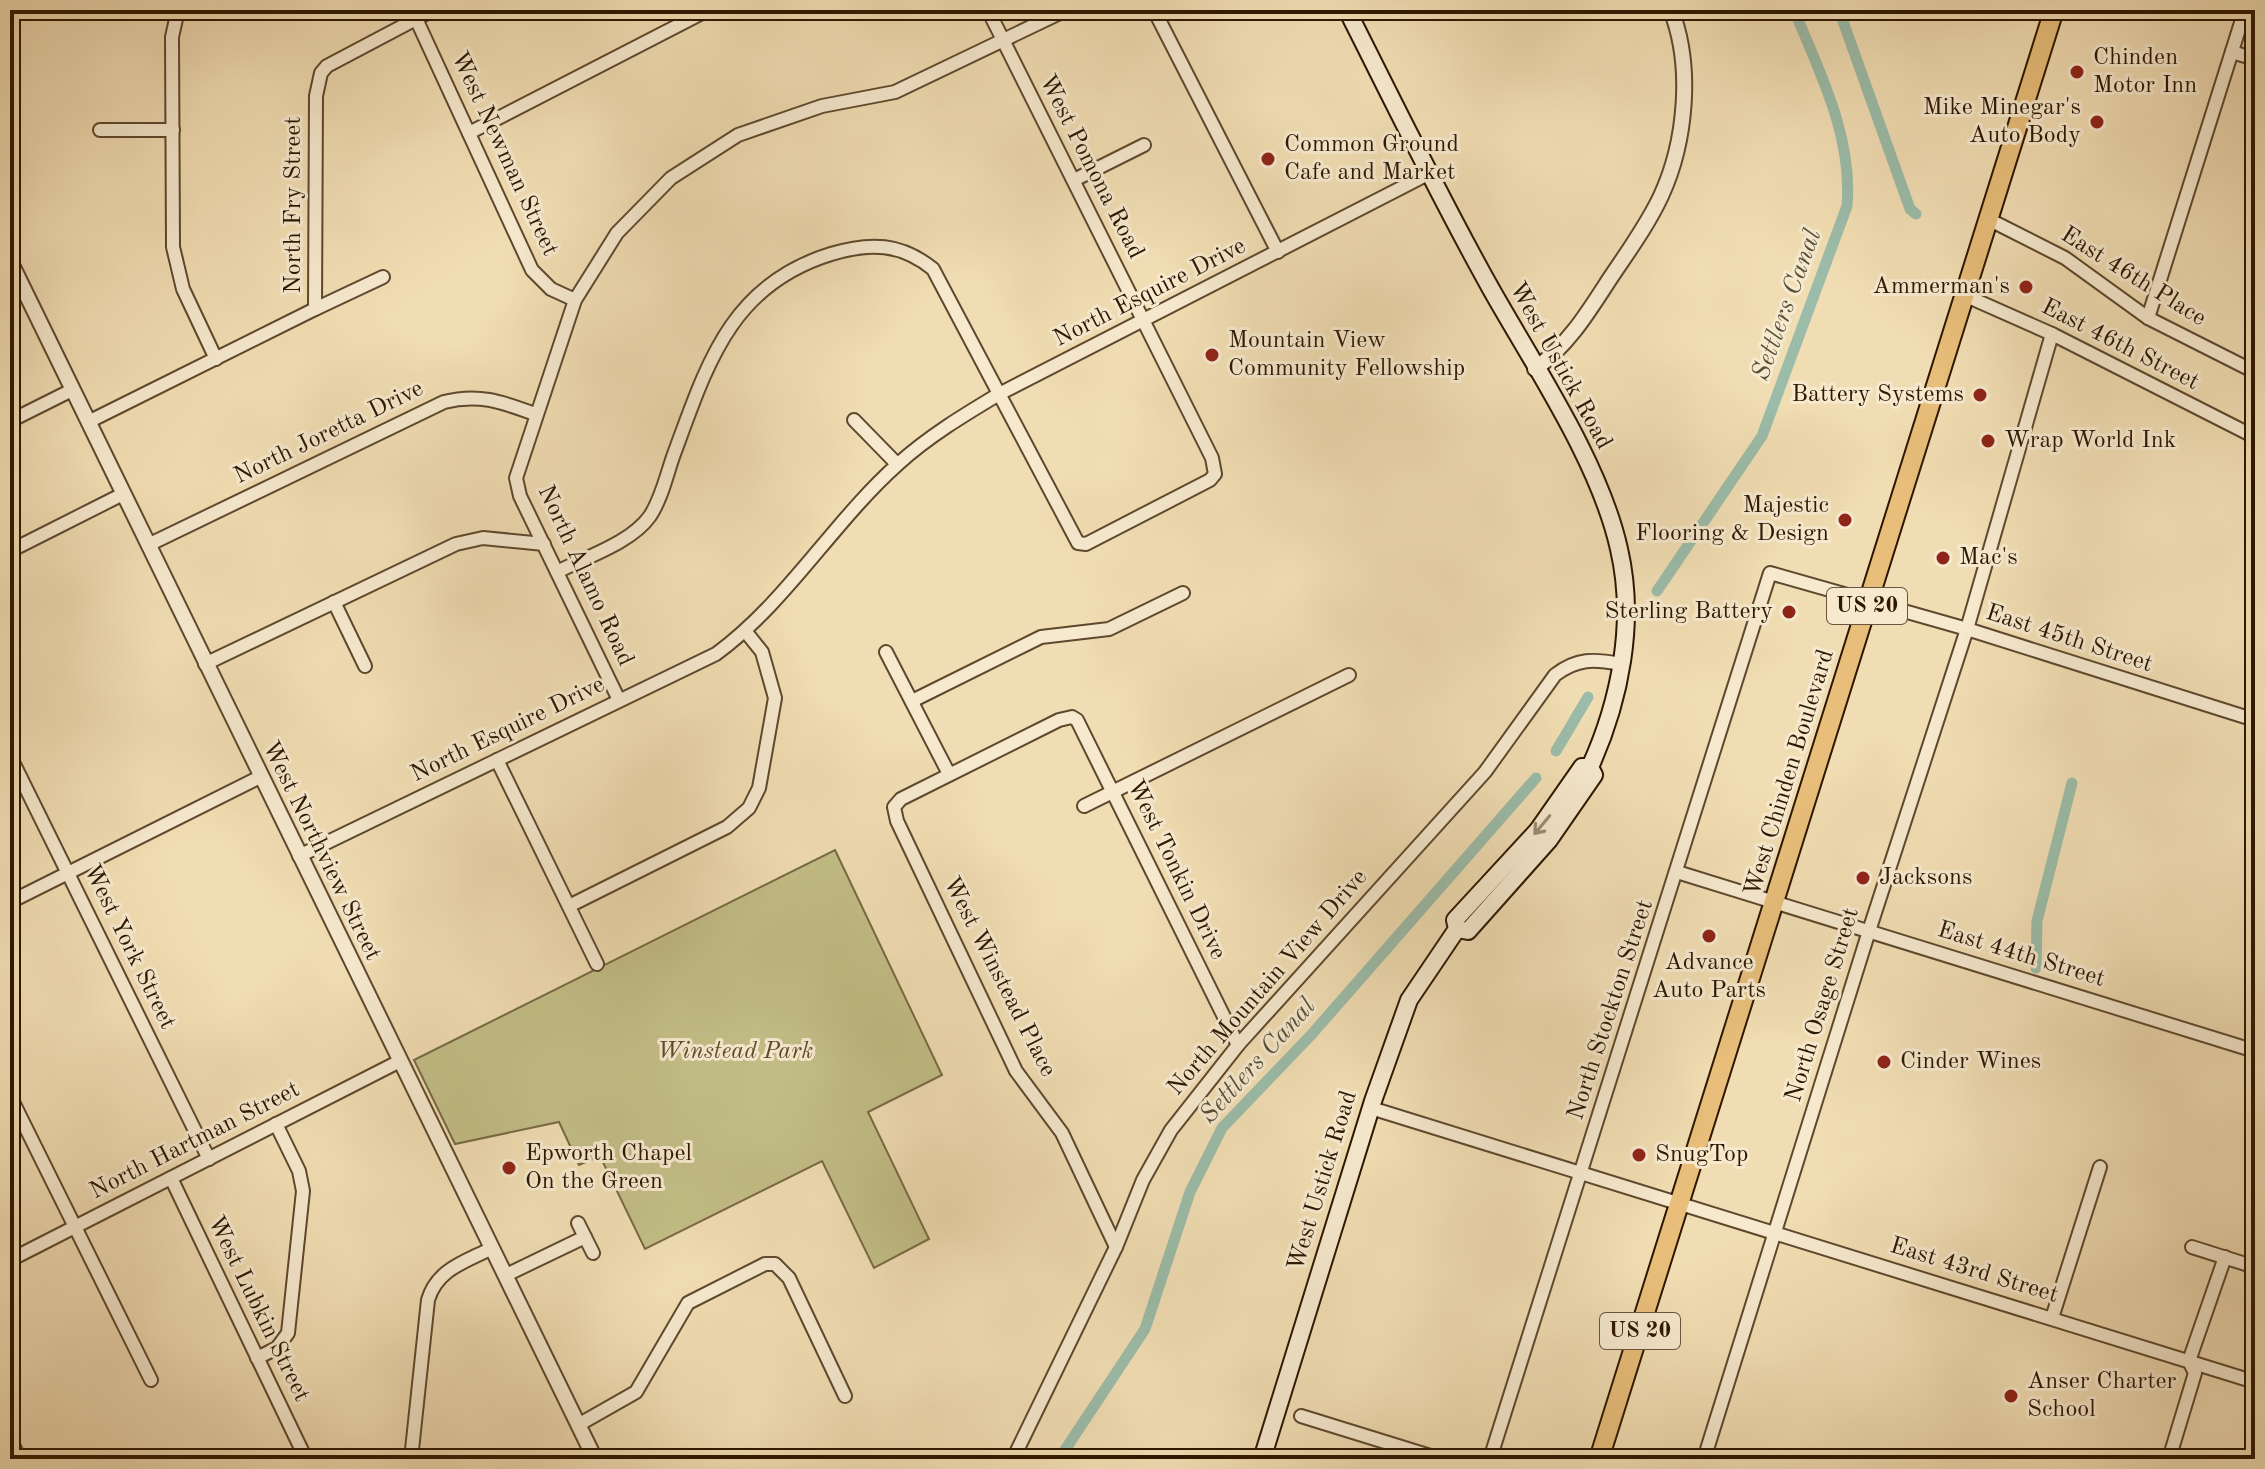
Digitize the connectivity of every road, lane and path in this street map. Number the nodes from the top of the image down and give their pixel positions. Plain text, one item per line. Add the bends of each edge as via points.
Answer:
1 (178, 10) edge
2 (433, 10) edge
3 (708, 10) edge
4 (988, 10) edge
5 (1066, 10) edge
6 (1154, 10) edge
7 (1347, 10) edge
8 (1671, 10) edge
9 (2054, 10) edge
10 (2245, 10) edge
11 (414, 14) edge
12 (1003, 40) junction
13 (2232, 52) junction
14 (2255, 59) edge
15 (100, 130) dead end
16 (173, 130) junction
17 (469, 133) junction
18 (1144, 145) dead end
19 (1430, 173) junction
20 (1074, 180) junction
21 (1988, 219) junction
22 (1278, 252) junction
23 (10, 261) edge
24 (383, 277) dead end
25 (1964, 295) junction
26 (575, 300) junction
27 (315, 309) junction
28 (2148, 318) junction
29 (1144, 321) junction
30 (2052, 334) junction
31 (216, 359) junction
32 (1535, 369) junction
33 (2255, 372) edge
34 (72, 390) junction
35 (999, 394) junction
36 (535, 414) junction
37 (854, 420) dead end
38 (10, 421) edge
39 (88, 422) junction
40 (2255, 437) edge
41 (897, 464) junction
42 (123, 494) junction
43 (544, 544) junction
44 (148, 545) junction
45 (10, 551) edge
46 (557, 572) junction
47 (1770, 573) joint
48 (1183, 593) dead end
49 (1869, 600) junction
50 (334, 602) junction
51 (1967, 629) junction
52 (746, 632) junction
53 (886, 652) dead end
54 (205, 664) junction
55 (1620, 664) junction
56 (365, 666) dead end
57 (1349, 675) dead end
58 (619, 700) junction
59 (912, 701) junction
60 (2255, 720) edge
61 (10, 756) edge
62 (497, 760) junction
63 (949, 774) junction
64 (260, 777) junction
65 (1113, 792) junction
66 (1084, 806) dead end
67 (299, 856) junction
68 (1677, 872) junction
69 (68, 873) junction
70 (10, 902) edge
71 (1775, 902) junction
72 (569, 906) junction
73 (1869, 931) junction
74 (597, 964) dead end
75 (1238, 1045) junction
76 (2255, 1051) edge
77 (400, 1061) junction
78 (10, 1096) edge
79 (1371, 1108) junction
80 (276, 1124) junction
81 (209, 1159) junction
82 (2100, 1167) dead end
83 (1582, 1172) junction
84 (171, 1178) junction
85 (1680, 1202) junction
86 (578, 1223) dead end
87 (75, 1226) junction
88 (1775, 1232) junction
89 (585, 1237) junction
90 (1116, 1247) junction
91 (2192, 1247) dead end
92 (492, 1248) junction
93 (593, 1253) dead end
94 (2225, 1257) junction
95 (10, 1260) edge
96 (2255, 1267) edge
97 (506, 1275) junction
98 (2052, 1318) junction
99 (257, 1358) junction
100 (2189, 1361) junction
101 (151, 1380) dead end
102 (2255, 1382) edge
103 (845, 1396) dead end
104 (1301, 1416) dead end
105 (578, 1425) junction
106 (10, 1439) edge
107 (20, 1459) edge
108 (306, 1459) edge
109 (411, 1459) edge
110 (595, 1459) edge
111 (1013, 1459) edge
112 (1262, 1459) edge
113 (1440, 1459) edge
114 (1490, 1459) edge
115 (1599, 1459) edge
116 (1704, 1459) edge
117 (2169, 1459) edge

1 - 16 street via 172,37
2 - 11 street, North Fry Street
3 - 17 street
4 - 12 street, West Pomona Road
5 - 12 street, North Alamo Road
6 - 22 street
7 - 19 main road, West Ustick Road
8 - 32 street via 1682,59 1682,99 1670,172 1647,222 1573,335
9 - 21 main road, West Chinden Boulevard / US 20
10 - 13 street
11 - 17 street, West Newman Street
11 - 27 street, North Fry Street via 321,73 316,96
12 - 20 street, West Pomona Road
12 - 26 street, North Alamo Road via 895,92 780,118 701,157 671,178 617,233
13 - 14 street
13 - 28 street
15 - 16 street
16 - 31 street via 176,268
17 - 26 street, West Newman Street via 532,270 551,289
18 - 20 street
19 - 22 street, North Esquire Drive
19 - 32 main road, West Ustick Road
20 - 29 street, West Pomona Road
21 - 25 main road, West Chinden Boulevard / US 20
21 - 28 street, East 46th Place via 2065,258
22 - 29 street, North Esquire Drive
23 - 34 street, West Northview Street
24 - 27 street
25 - 30 street, East 46th Street
25 - 49 main road, West Chinden Boulevard / US 20
26 - 36 street, North Alamo Road
27 - 31 street, North Fry Street
28 - 33 street, East 46th Place
29 - 35 street, North Esquire Drive
29 - 35 street, West Pomona Road via 1212,458 1215,474 1086,544 1078,543
30 - 40 street, East 46th Street
30 - 51 street, North Osage Street
31 - 39 street, North Fry Street
32 - 55 main road, West Ustick Road via 1599,487 1613,527 1626,597
34 - 38 street
34 - 39 street, West Northview Street
35 - 41 street, North Esquire Drive via 936,432
35 - 46 street via 945,286 918,257 881,245 808,261 759,293 726,330 705,369 651,514 623,538
36 - 43 street, North Alamo Road via 516,478
36 - 44 street, North Joretta Drive via 490,398 466,396 444,402
37 - 41 street
39 - 42 street, West Northview Street
41 - 52 street, North Esquire Drive
42 - 44 street, West Northview Street
42 - 45 street
43 - 46 street, North Alamo Road
43 - 50 street via 483,538 456,544
44 - 54 street, West Northview Street
46 - 58 street, North Alamo Road
47 - 49 street, East 45th Street
47 - 68 street, North Stockton Street
48 - 59 street via 1109,629 1041,637
49 - 51 street, East 45th Street
49 - 71 main road, West Chinden Boulevard / US 20
50 - 54 street
50 - 56 street
51 - 60 street, East 45th Street
51 - 73 street, North Osage Street
52 - 58 street, North Esquire Drive via 716,654
52 - 72 street via 762,652 775,698 759,788 749,808 727,827
53 - 59 street
54 - 64 street, West Northview Street
55 - 75 street, North Mountain View Drive via 1584,660 1555,675 1485,772
55 - 79 main road, West Ustick Road via 1604,738 1590,767 1582,767 1538,830 1455,920 1457,929 1409,1000
57 - 65 street
58 - 62 street, North Esquire Drive
59 - 63 street
61 - 69 street, West York Street
62 - 67 street, North Esquire Drive
62 - 72 street
63 - 65 street, West Tonkin Drive via 1072,717 1081,724
63 - 90 street, West Winstead Place via 901,799 894,807 897,821 1016,1071 1062,1133
64 - 67 street, West Northview Street
64 - 69 street
65 - 66 street
65 - 75 street, West Tonkin Drive
67 - 77 street, West Northview Street
68 - 71 street, East 44th Street
68 - 83 street, North Stockton Street
69 - 70 street
69 - 81 street, West York Street
71 - 73 street, East 44th Street
71 - 85 main road, West Chinden Boulevard / US 20
72 - 74 street
73 - 76 street, East 44th Street
73 - 88 street, North Osage Street
75 - 90 street, North Mountain View Drive via 1171,1130 1143,1180
77 - 80 street, North Hartman Street
77 - 92 street, West Northview Street
78 - 87 street
79 - 83 street, East 43rd Street
79 - 112 main road, West Ustick Road
80 - 81 street, North Hartman Street
80 - 99 street via 303,1191 288,1333 277,1348
81 - 84 street, North Hartman Street
82 - 98 street
83 - 85 street, East 43rd Street
83 - 114 street, North Stockton Street
84 - 87 street, North Hartman Street
84 - 99 street, West Lubkin Street
85 - 88 street, East 43rd Street
85 - 115 main road, West Chinden Boulevard / US 20
86 - 89 street
87 - 95 street, North Hartman Street
87 - 101 street
88 - 98 street, East 43rd Street
88 - 116 street, North Osage Street
89 - 93 street
89 - 97 street
90 - 111 street, North Mountain View Drive
91 - 94 street
92 - 97 street, West Northview Street
92 - 109 street via 447,1270 433,1283
94 - 96 street
94 - 100 street
97 - 105 street, West Northview Street
98 - 100 street, East 43rd Street
99 - 108 street, West Lubkin Street
100 - 102 street, East 43rd Street
100 - 117 street via 2195,1373
103 - 105 street via 789,1278 775,1264 765,1264 688,1303 636,1392
104 - 113 street
105 - 110 street, West Northview Street
106 - 107 street

